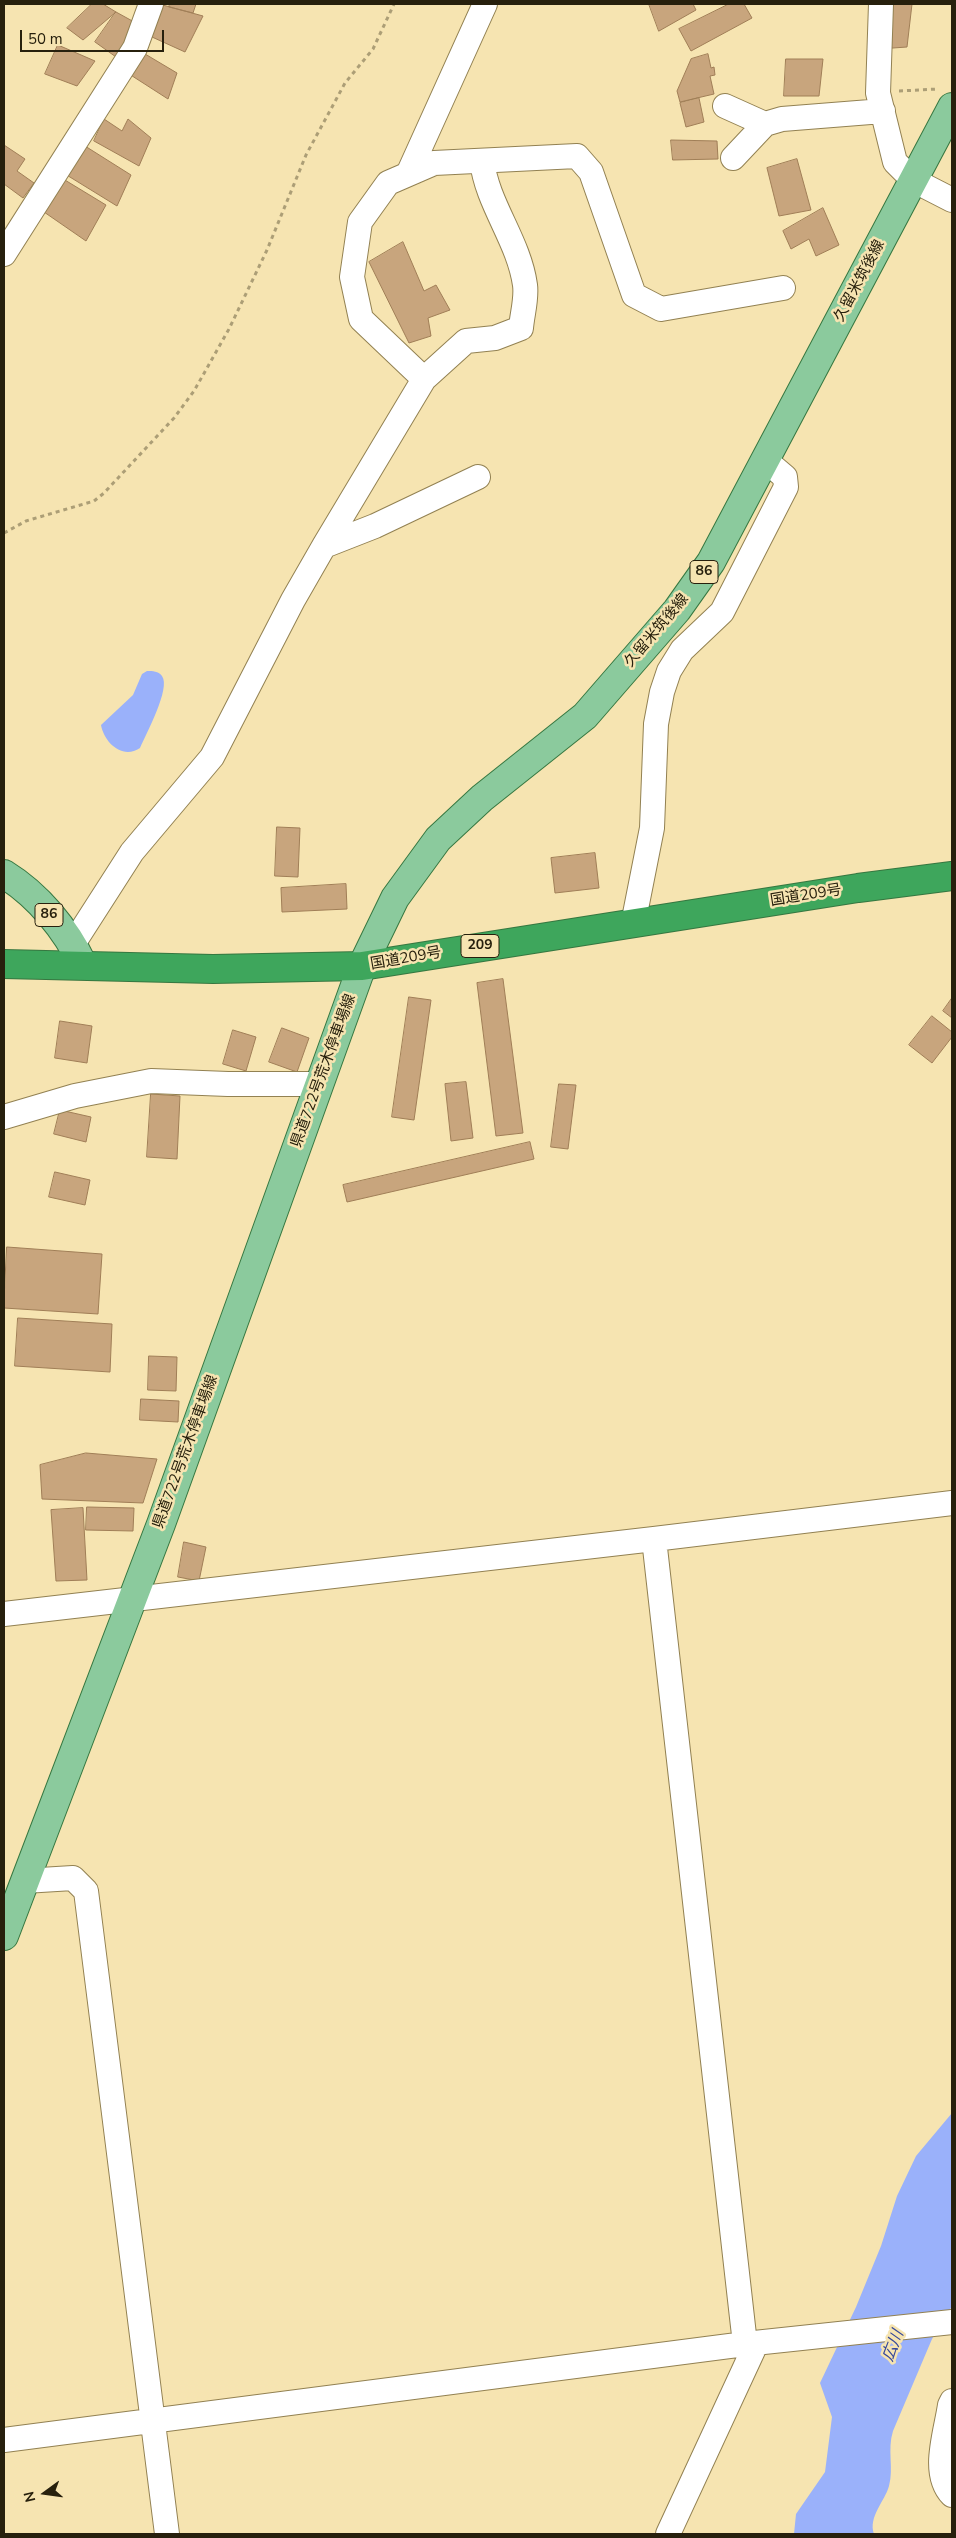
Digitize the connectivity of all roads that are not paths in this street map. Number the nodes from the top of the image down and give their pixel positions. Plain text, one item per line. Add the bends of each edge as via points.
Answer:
1 (151, 4) edge
2 (485, 4) edge
3 (881, 4) edge
4 (947, 98) edge
5 (881, 102) junction
6 (726, 106) dead end
7 (765, 124) junction
8 (733, 158) dead end
9 (482, 161) junction
10 (409, 172) junction
11 (913, 180) junction
12 (952, 200) edge
13 (4, 254) edge
14 (783, 288) dead end
15 (424, 379) junction
16 (765, 460) junction
17 (478, 477) dead end
18 (324, 546) junction
19 (4, 874) edge
20 (952, 876) edge
21 (633, 924) junction
22 (78, 954) junction
23 (4, 964) edge
24 (362, 966) junction
25 (320, 1084) junction
26 (4, 1117) edge
27 (952, 1502) edge
28 (654, 1539) junction
29 (132, 1600) junction
30 (4, 1614) edge
31 (24, 1882) junction
32 (4, 1936) edge
33 (952, 2322) edge
34 (755, 2344) junction
35 (952, 2401) edge
36 (154, 2422) junction
37 (4, 2440) edge
38 (952, 2495) edge
39 (168, 2534) edge
40 (668, 2534) edge

1 - 13 street via 136,48
2 - 10 street
3 - 5 street
4 - 11 main road, 久留米筑後線 / 86
5 - 7 street
5 - 11 street via 896,162
6 - 7 street
7 - 8 street
9 - 10 street via 434,163
9 - 14 street via 577,156 591,172 634,295 661,309
9 - 15 street via 484,178 512,238 525,286 521,328 495,338 466,341
10 - 15 street via 388,183 360,222 352,277 361,320
11 - 12 street
11 - 16 main road, 久留米筑後線 / 86
15 - 18 street
16 - 21 street via 785,477 786,487 722,612 682,650 669,671 662,692 656,724 652,828
16 - 24 main road, 久留米筑後線 / 86 via 711,562 677,610 585,716 482,798 438,839 394,898
17 - 18 street via 376,526
18 - 22 street via 212,756 132,852
19 - 22 main road, 86 via 19,884 58,924
20 - 21 highway, 国道209号 / 209
21 - 24 highway, 国道209号 / 209
22 - 23 highway, 国道209号 / 209
22 - 24 highway, 国道209号 / 209 via 213,969
24 - 25 main road, 県道722号荒木停車場線
25 - 26 street via 151,1081 74,1096
25 - 29 main road, 県道722号荒木停車場線
27 - 28 street
28 - 29 street
28 - 34 street
29 - 30 street
29 - 31 main road, 県道722号荒木停車場線
31 - 32 main road, 県道722号荒木停車場線
31 - 36 street via 73,1878 86,1891
33 - 34 street
34 - 36 street
34 - 40 street
35 - 38 street via 941,2470 945,2488
36 - 37 street
36 - 39 street

